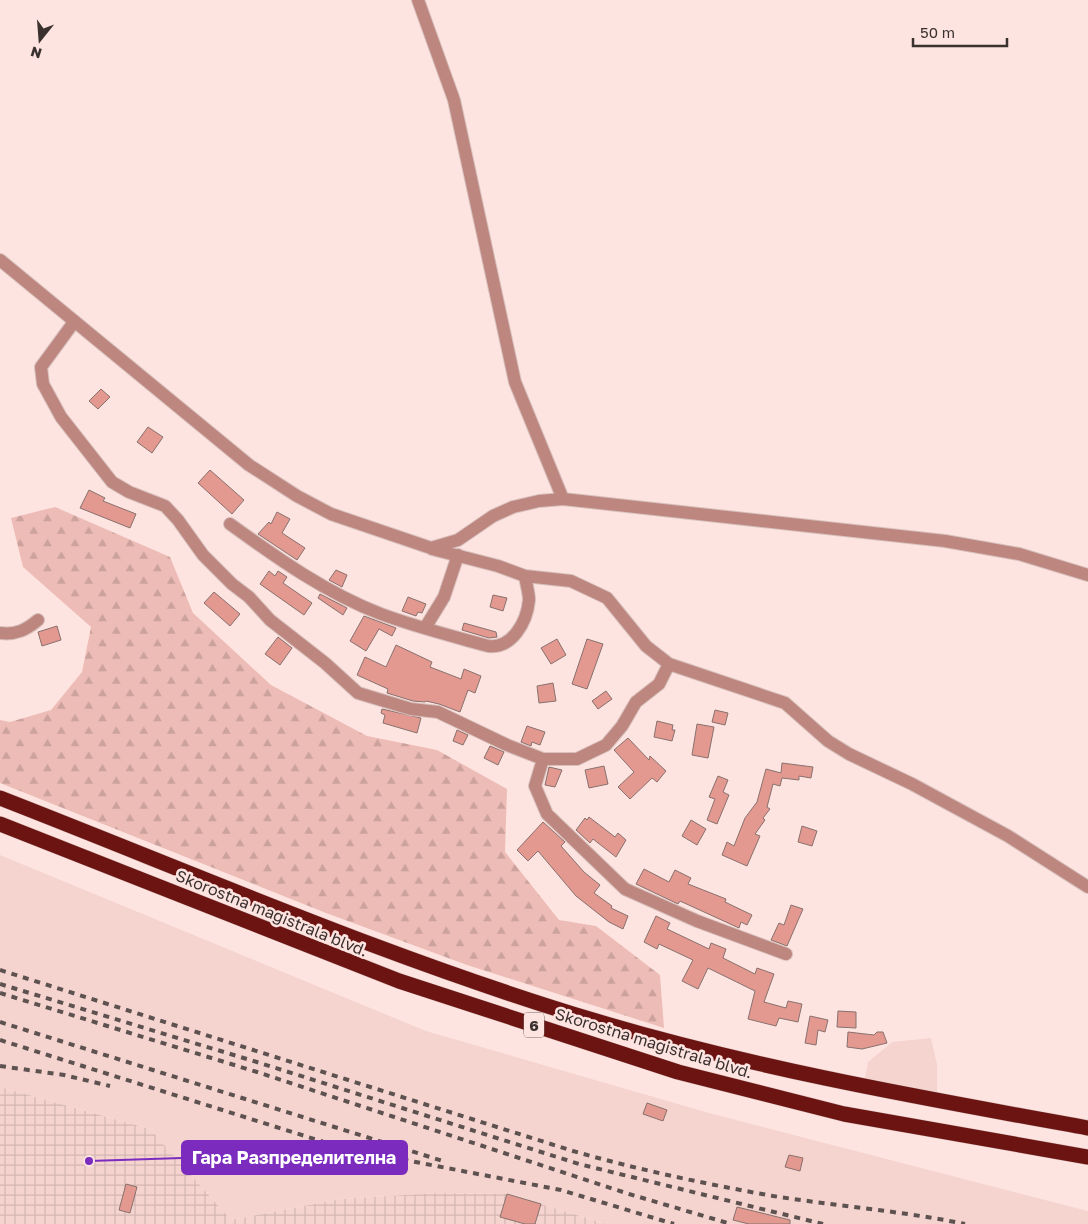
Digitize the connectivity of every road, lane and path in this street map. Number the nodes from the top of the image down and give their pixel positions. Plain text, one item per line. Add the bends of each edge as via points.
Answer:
1 (418, 0) edge
2 (0, 260) edge
3 (74, 322) junction
4 (563, 499) junction
5 (230, 524) dead end
6 (431, 548) junction
7 (458, 555) junction
8 (1088, 575) edge
9 (525, 576) junction
10 (38, 620) dead end
11 (425, 628) junction
12 (0, 634) edge
13 (669, 664) junction
14 (542, 759) junction
15 (0, 798) edge
16 (0, 824) edge
17 (1088, 887) edge
18 (786, 954) dead end
19 (1088, 1128) edge
20 (1088, 1157) edge

1 - 4 street via 454,100 514,382
2 - 3 street
3 - 6 street via 249,464 297,496 331,514
3 - 14 street via 41,367 43,384 61,417 112,482 165,506 214,567 250,597 270,620 326,663 358,693 411,709 438,712
4 - 6 street via 513,507 493,516 458,540
4 - 8 street via 945,541 1019,554
5 - 11 street via 286,564 338,594
6 - 7 street
7 - 9 street
7 - 11 street via 444,596
9 - 11 street via 529,599 526,616 518,631 504,643 488,646
9 - 13 street via 570,581 607,598 646,646
10 - 12 street via 26,630
13 - 14 street via 659,684 636,702 606,745 577,759
13 - 17 street via 785,703 828,741 849,754 1008,836
14 - 18 street via 535,786 547,814 625,889 697,921
15 - 19 highway, Skorostna magistrala blvd. / 6 via 428,967 594,1020 668,1042 842,1083
16 - 20 highway, Skorostna magistrala blvd. / 6 via 399,982 678,1072 844,1114

